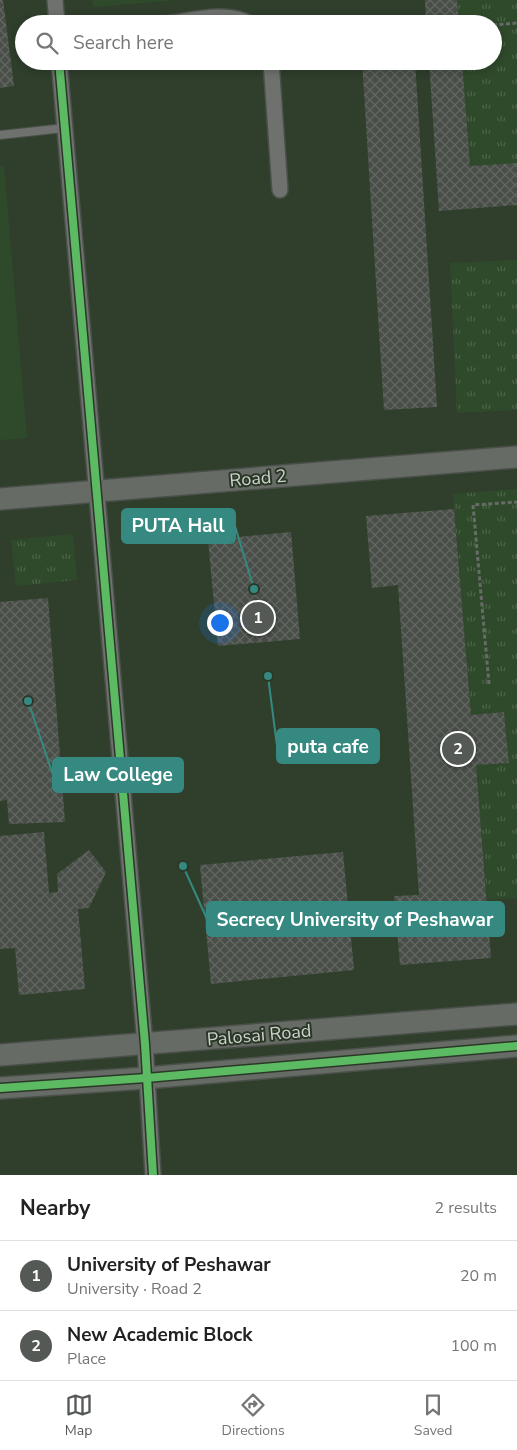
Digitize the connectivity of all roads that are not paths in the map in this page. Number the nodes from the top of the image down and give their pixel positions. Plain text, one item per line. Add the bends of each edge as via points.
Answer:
1 (55, 0) edge
2 (56, 15) edge
3 (60, 70) edge
4 (272, 70) edge
5 (64, 128) junction
6 (0, 135) edge
7 (280, 190) dead end
8 (517, 457) edge
9 (97, 492) junction
10 (0, 499) edge
11 (517, 1014) edge
12 (145, 1044) junction
13 (517, 1046) edge
14 (0, 1056) edge
15 (146, 1078) junction
16 (0, 1088) edge
17 (153, 1175) edge

1 - 2 street
3 - 5 street
4 - 7 street
5 - 6 lane
5 - 9 street
8 - 9 street, Road 2
9 - 10 street, Road 2
9 - 12 street
11 - 12 street, Palosai Road
12 - 14 street, Palosai Road
12 - 15 street
13 - 15 street
15 - 16 street
15 - 17 street

